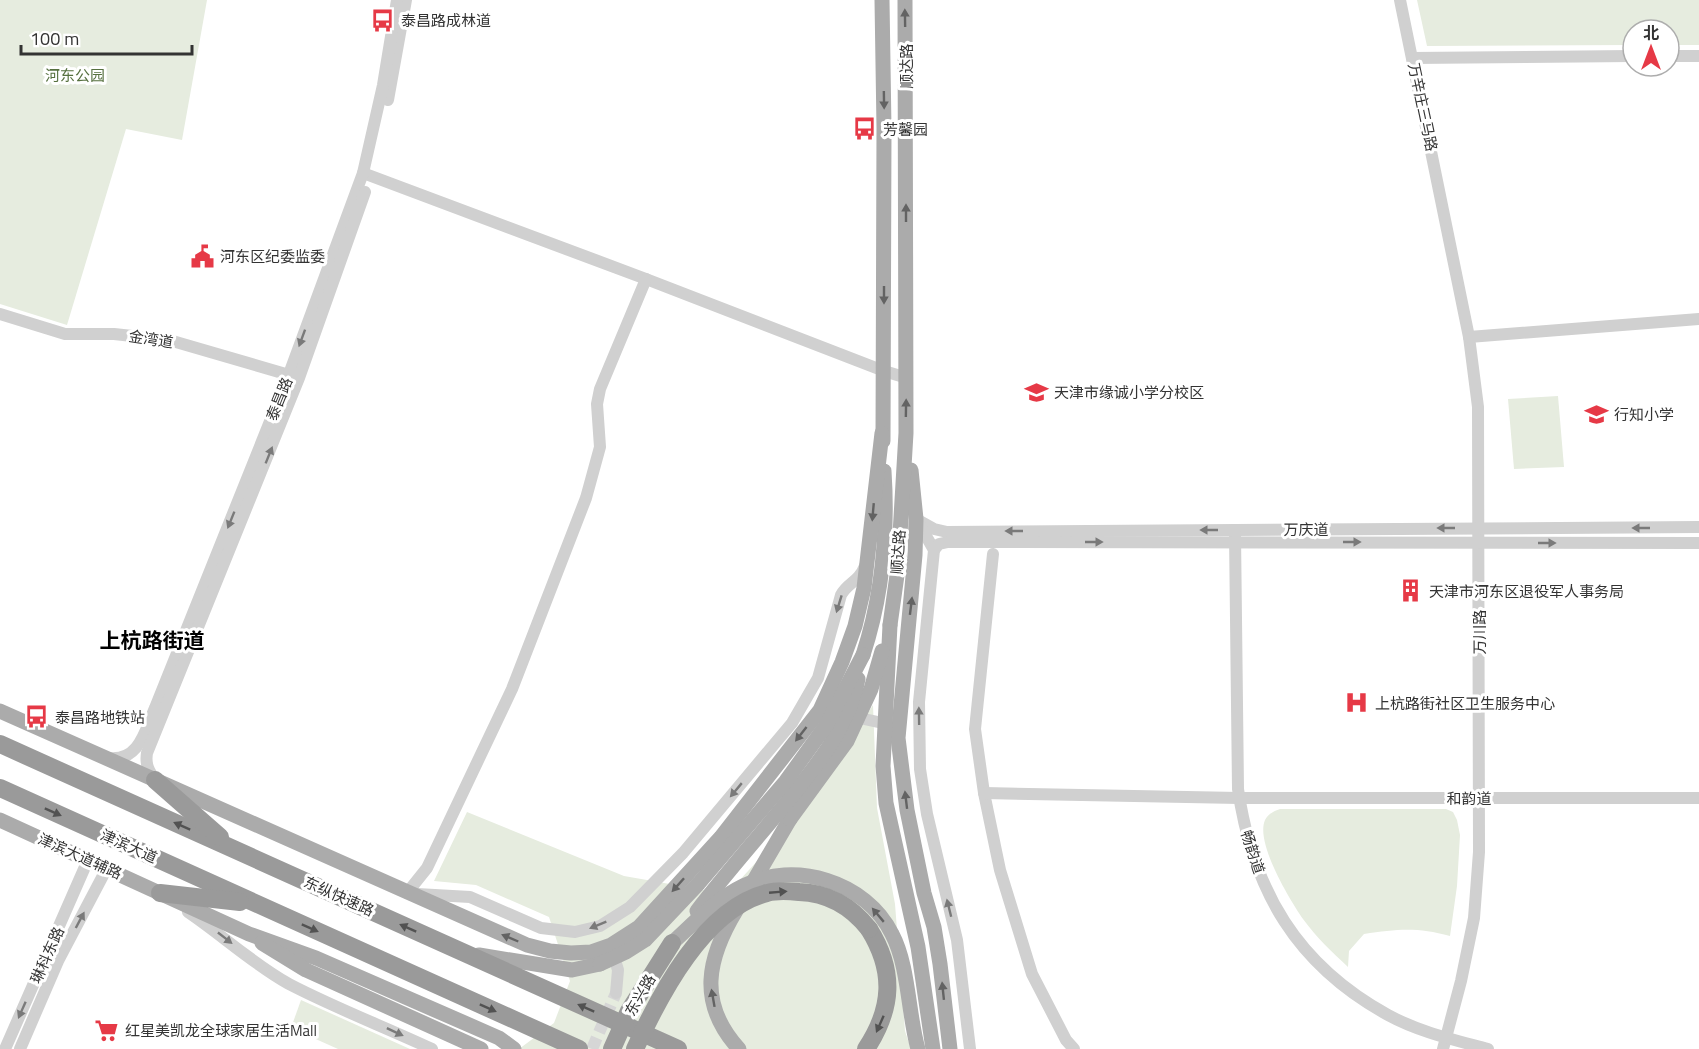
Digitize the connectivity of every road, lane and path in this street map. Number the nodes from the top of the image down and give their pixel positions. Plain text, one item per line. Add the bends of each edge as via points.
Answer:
1 (397, 0) edge
2 (406, 0) edge
3 (882, 0) edge
4 (905, 0) edge
5 (1400, 0) edge
6 (1621, 56) edge
7 (1681, 56) edge
8 (1699, 56) edge
9 (1412, 58) junction
10 (367, 175) junction
11 (1445, 214) joint
12 (646, 279) junction
13 (0, 314) edge
14 (1699, 319) edge
15 (1469, 338) junction
16 (884, 371) junction
17 (294, 376) junction
18 (907, 378) junction
19 (882, 433) junction
20 (906, 433) junction
21 (894, 508) junction
22 (916, 519) junction
23 (1699, 527) edge
24 (1479, 528) junction
25 (1235, 536) junction
26 (1479, 542) junction
27 (1699, 543) edge
28 (934, 550) junction
29 (993, 554) dead end
30 (869, 557) junction
31 (890, 625) junction
32 (863, 655) junction
33 (820, 710) junction
34 (0, 711) edge
35 (899, 726) junction
36 (0, 744) edge
37 (100, 756) junction
38 (155, 780) junction
39 (0, 788) edge
40 (984, 793) junction
41 (1239, 798) junction
42 (1479, 798) junction
43 (1699, 798) edge
44 (0, 820) edge
45 (235, 850) junction
46 (88, 860) junction
47 (107, 868) junction
48 (160, 893) junction
49 (407, 893) junction
50 (257, 903) junction
51 (249, 934) junction
52 (672, 943) junction
53 (611, 945) junction
54 (462, 952) junction
55 (616, 993) tunnel mouth
56 (1444, 1043) edge
57 (949, 1046) edge
58 (5, 1049) edge
59 (20, 1049) edge
60 (432, 1049) edge
61 (481, 1049) edge
62 (514, 1049) edge
63 (579, 1049) edge
64 (612, 1049) edge
65 (635, 1049) edge
66 (678, 1049) edge
67 (739, 1049) edge
68 (866, 1049) edge
69 (918, 1049) edge
70 (931, 1049) edge
71 (970, 1049) edge
72 (1074, 1049) edge
73 (1488, 1049) edge

1 - 10 street, 泰昌路
2 - 10 street, 泰昌路 via 393,79
3 -> 16 main road, 顺达路
18 -> 4 main road, 顺达路
5 - 9 street, 万辛庄三马路
6 - 9 street
7 - 8 street
9 - 11 street, 万辛庄三马路
10 - 12 street
10 - 17 street, 泰昌路
11 - 15 street, 万川路
12 - 16 street
12 - 49 street via 600,389 600,447 586,498 520,668 427,868
13 - 17 street, 金湾道 via 65,334 169,340
14 - 15 street
15 - 24 street, 万川路 via 1478,407
16 - 18 street
16 - 19 main road, 顺达路
17 -> 37 street, 泰昌路 via 139,745 126,757
38 -> 17 street, 泰昌路 via 148,770 147,753
20 -> 18 main road, 顺达路
19 - 21 main road, 顺达路
19 -> 30 main road
20 - 21 main road, 顺达路
20 - 22 main road
21 - 31 main road, 顺达路 via 898,568
21 - 32 main road, 顺达路 via 875,613
25 -> 22 street, 万庆道 via 947,532
22 - 28 street
35 -> 22 main road
23 -> 24 street, 万庆道
24 -> 25 street, 万庆道
24 - 26 street, 万川路
25 -> 26 street, 万庆道
28 -> 25 street, 万庆道 via 948,542
25 - 41 street, 畅韵道
26 -> 27 street, 万庆道
26 - 42 street, 万川路
71 -> 28 street via 957,940 920,769 919,702
29 - 40 street via 975,729
30 - 33 main road via 855,626
30 -> 49 street via 860,578 846,587 841,596 818,678 792,723 684,853 630,907 600,926 574,932 541,928 470,897
67 -> 31 main road, 顺达路, bridge via 723,1027 712,999 713,956 724,930 790,819 847,741 871,689
31 - 70 main road, bridge via 883,766 886,803 918,947
32 - 52 main road, 顺达路, bridge via 857,687 832,741
32 - 54 main road, bridge via 827,724 786,781 699,884 645,940 600,964 572,970
33 - 35 street
33 -> 53 main road via 721,837 639,927
34 - 37 main road
57 -> 35 main road via 934,927 907,810
45 -> 36 highway, 东纵快速路
37 - 38 main road
38 - 45 highway
38 - 49 main road
39 -> 50 highway, 津滨大道
40 - 41 street, 和韵道
40 - 72 street via 999,870 1032,974
41 - 42 street, 和韵道
41 - 56 street, 畅韵道 via 1253,858 1266,893 1287,928 1314,960 1346,988 1389,1016
42 - 43 street, 和韵道
42 - 56 street, 万川路 via 1474,918
44 - 46 main road, 津滨大道辅路
54 -> 45 highway, 东纵快速路
46 - 47 main road, 津滨大道辅路
46 -> 58 street, 琳科东路
47 - 48 main road, 津滨大道辅路
59 -> 47 street, 琳科东路 via 58,961
48 - 50 highway
48 - 51 main road, 津滨大道辅路
48 -> 60 street via 290,984
53 -> 49 main road via 591,952 542,949
50 -> 63 highway
51 - 61 main road via 306,970
51 - 62 main road via 316,958 499,1038
52 - 64 highway, 东兴路, bridge via 629,1011
69 -> 52 main road, bridge via 905,977 892,933 867,903 824,878 778,876 742,886
53 - 55 street via 618,970
66 -> 54 highway, 东纵快速路
56 - 73 street, 畅韵道
57 - 70 street
65 -> 68 highway, 东兴路, bridge via 649,1018 695,944 751,899 787,891 822,895 843,903 859,915 879,945 888,992 885,1011

